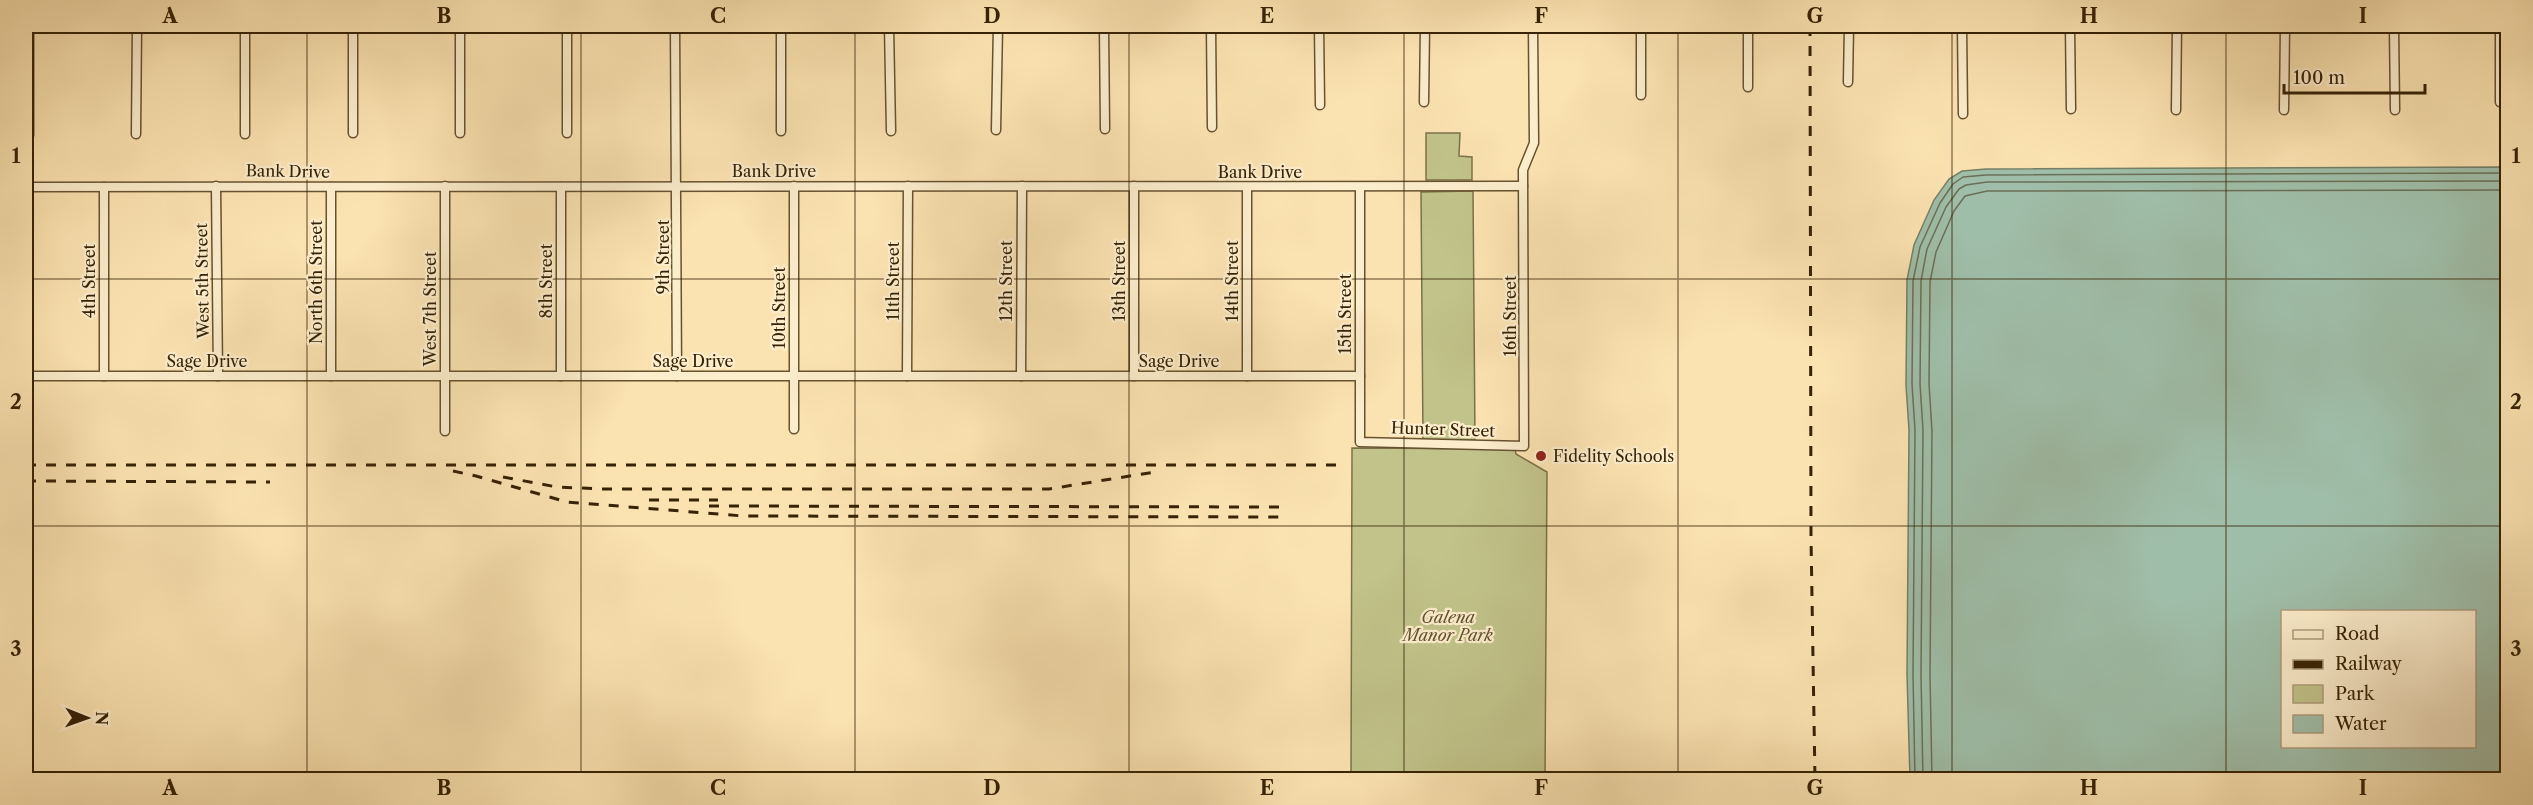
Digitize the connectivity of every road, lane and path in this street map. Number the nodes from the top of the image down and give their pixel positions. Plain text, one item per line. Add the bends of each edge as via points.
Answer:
1 (29, 26) edge
2 (137, 26) edge
3 (244, 26) edge
4 (353, 26) edge
5 (460, 26) edge
6 (567, 26) edge
7 (675, 26) edge
8 (781, 26) edge
9 (889, 26) edge
10 (998, 26) edge
11 (1104, 26) edge
12 (1211, 26) edge
13 (1319, 26) edge
14 (1425, 26) edge
15 (1533, 26) edge
16 (1641, 26) edge
17 (1748, 26) edge
18 (1849, 26) edge
19 (1962, 26) edge
20 (2070, 26) edge
21 (2176, 26) edge
22 (2285, 26) edge
23 (2394, 26) edge
24 (2500, 26) edge
25 (1848, 82) dead end
26 (1748, 87) dead end
27 (1641, 95) dead end
28 (1424, 102) dead end
29 (2500, 102) dead end
30 (1320, 105) dead end
31 (2071, 109) dead end
32 (2176, 110) dead end
33 (2284, 110) dead end
34 (2395, 110) dead end
35 (1963, 114) dead end
36 (1212, 127) dead end
37 (1105, 129) dead end
38 (996, 130) dead end
39 (781, 131) dead end
40 (891, 131) dead end
41 (353, 133) dead end
42 (567, 133) dead end
43 (136, 134) dead end
44 (245, 134) dead end
45 (460, 134) dead end
46 (29, 135) dead end
47 (216, 186) junction
48 (445, 186) junction
49 (678, 186) junction
50 (794, 186) junction
51 (908, 186) junction
52 (1022, 186) junction
53 (1134, 186) junction
54 (1523, 186) junction
55 (26, 187) edge
56 (104, 187) junction
57 (331, 187) junction
58 (561, 187) junction
59 (1247, 187) junction
60 (1360, 187) junction
61 (26, 376) edge
62 (104, 376) junction
63 (218, 376) junction
64 (331, 376) junction
65 (445, 376) junction
66 (561, 376) junction
67 (678, 376) junction
68 (794, 376) junction
69 (908, 376) junction
70 (1021, 376) junction
71 (1134, 376) junction
72 (1247, 376) junction
73 (1360, 376) junction
74 (794, 429) dead end
75 (445, 431) dead end
76 (1360, 441) joint
77 (1524, 446) joint

1 - 46 street
2 - 43 street
3 - 44 street
4 - 41 street
5 - 45 street
6 - 42 street
7 - 49 street, 9th Street
8 - 39 street
9 - 40 street
10 - 38 street
11 - 37 street
12 - 36 street
13 - 30 street
14 - 28 street
15 - 54 street, 16th Street via 1534,143 1525,160
16 - 27 street
17 - 26 street
18 - 25 street
19 - 35 street
20 - 31 street
21 - 32 street
22 - 33 street
23 - 34 street
24 - 29 street
47 - 56 street, Bank Drive
47 - 57 street, Bank Drive
47 - 63 street, West 5th Street
48 - 57 street, Bank Drive
48 - 58 street, Bank Drive
48 - 65 street, West 7th Street
49 - 50 street, Bank Drive
49 - 58 street, Bank Drive
49 - 67 street, 9th Street
50 - 51 street, Bank Drive
50 - 68 street, 10th Street
51 - 52 street, Bank Drive
51 - 69 street, 11th Street
52 - 53 street, Bank Drive
52 - 70 street, 12th Street
53 - 59 street, Bank Drive
53 - 71 street, 13th Street
54 - 60 street, Bank Drive
54 - 77 street, 16th Street
55 - 56 street, Bank Drive
56 - 62 street, 4th Street
57 - 64 street, North 6th Street
58 - 66 street, 8th Street
59 - 60 street, Bank Drive
59 - 72 street, 14th Street
60 - 73 street, 15th Street
61 - 62 street, Sage Drive
62 - 63 street, Sage Drive
63 - 64 street, Sage Drive
64 - 65 street, Sage Drive
65 - 66 street, Sage Drive
65 - 75 street, West 7th Street
66 - 67 street, Sage Drive
67 - 68 street, Sage Drive
68 - 69 street, Sage Drive
68 - 74 street, 10th Street
69 - 70 street, Sage Drive
70 - 71 street, Sage Drive
71 - 72 street, Sage Drive
72 - 73 street, Sage Drive
73 - 76 street, 15th Street
76 - 77 street, Hunter Street

